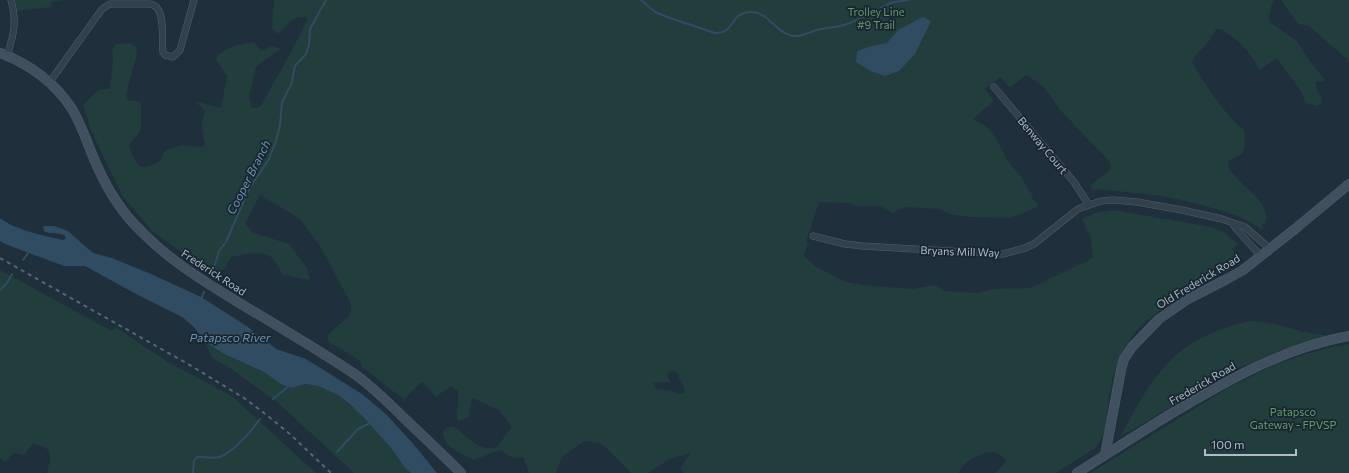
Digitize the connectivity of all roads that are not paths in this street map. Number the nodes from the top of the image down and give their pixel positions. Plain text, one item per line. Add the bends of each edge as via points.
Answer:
1 (11, 0) edge
2 (194, 0) edge
3 (4, 54) edge
4 (49, 83) junction
5 (994, 87) dead end
6 (1349, 184) edge
7 (1089, 205) junction
8 (1233, 224) junction
9 (813, 236) dead end
10 (1270, 250) junction
11 (1261, 256) junction
12 (1349, 336) edge
13 (1105, 455) junction
14 (461, 473) edge
15 (1076, 473) edge

1 - 3 street via 15,22 13,37
2 - 4 street via 182,46 173,57 163,52 161,16 156,6 110,4 102,9
3 - 4 main road, Frederick Road via 36,72
4 - 14 main road, Frederick Road via 72,110 110,189 140,230 160,250 207,284 370,385
5 - 7 street, Benway Court via 1074,182
6 - 10 main road, Old Frederick Road
7 - 8 street, Bryans Mill Way via 1113,200 1137,202 1210,215
7 - 9 street, Bryans Mill Way via 1069,215 1034,244 1003,254 862,246
8 - 10 street, Bryans Mill Way via 1245,227
8 - 11 street, Bryans Mill Way
10 - 11 main road, Old Frederick Road
11 - 13 main road, Old Frederick Road via 1227,279 1175,307 1159,319 1132,347 1124,359 1121,370
12 - 13 main road, Frederick Road via 1304,348 1244,372 1203,394
13 - 15 main road, Frederick Road

